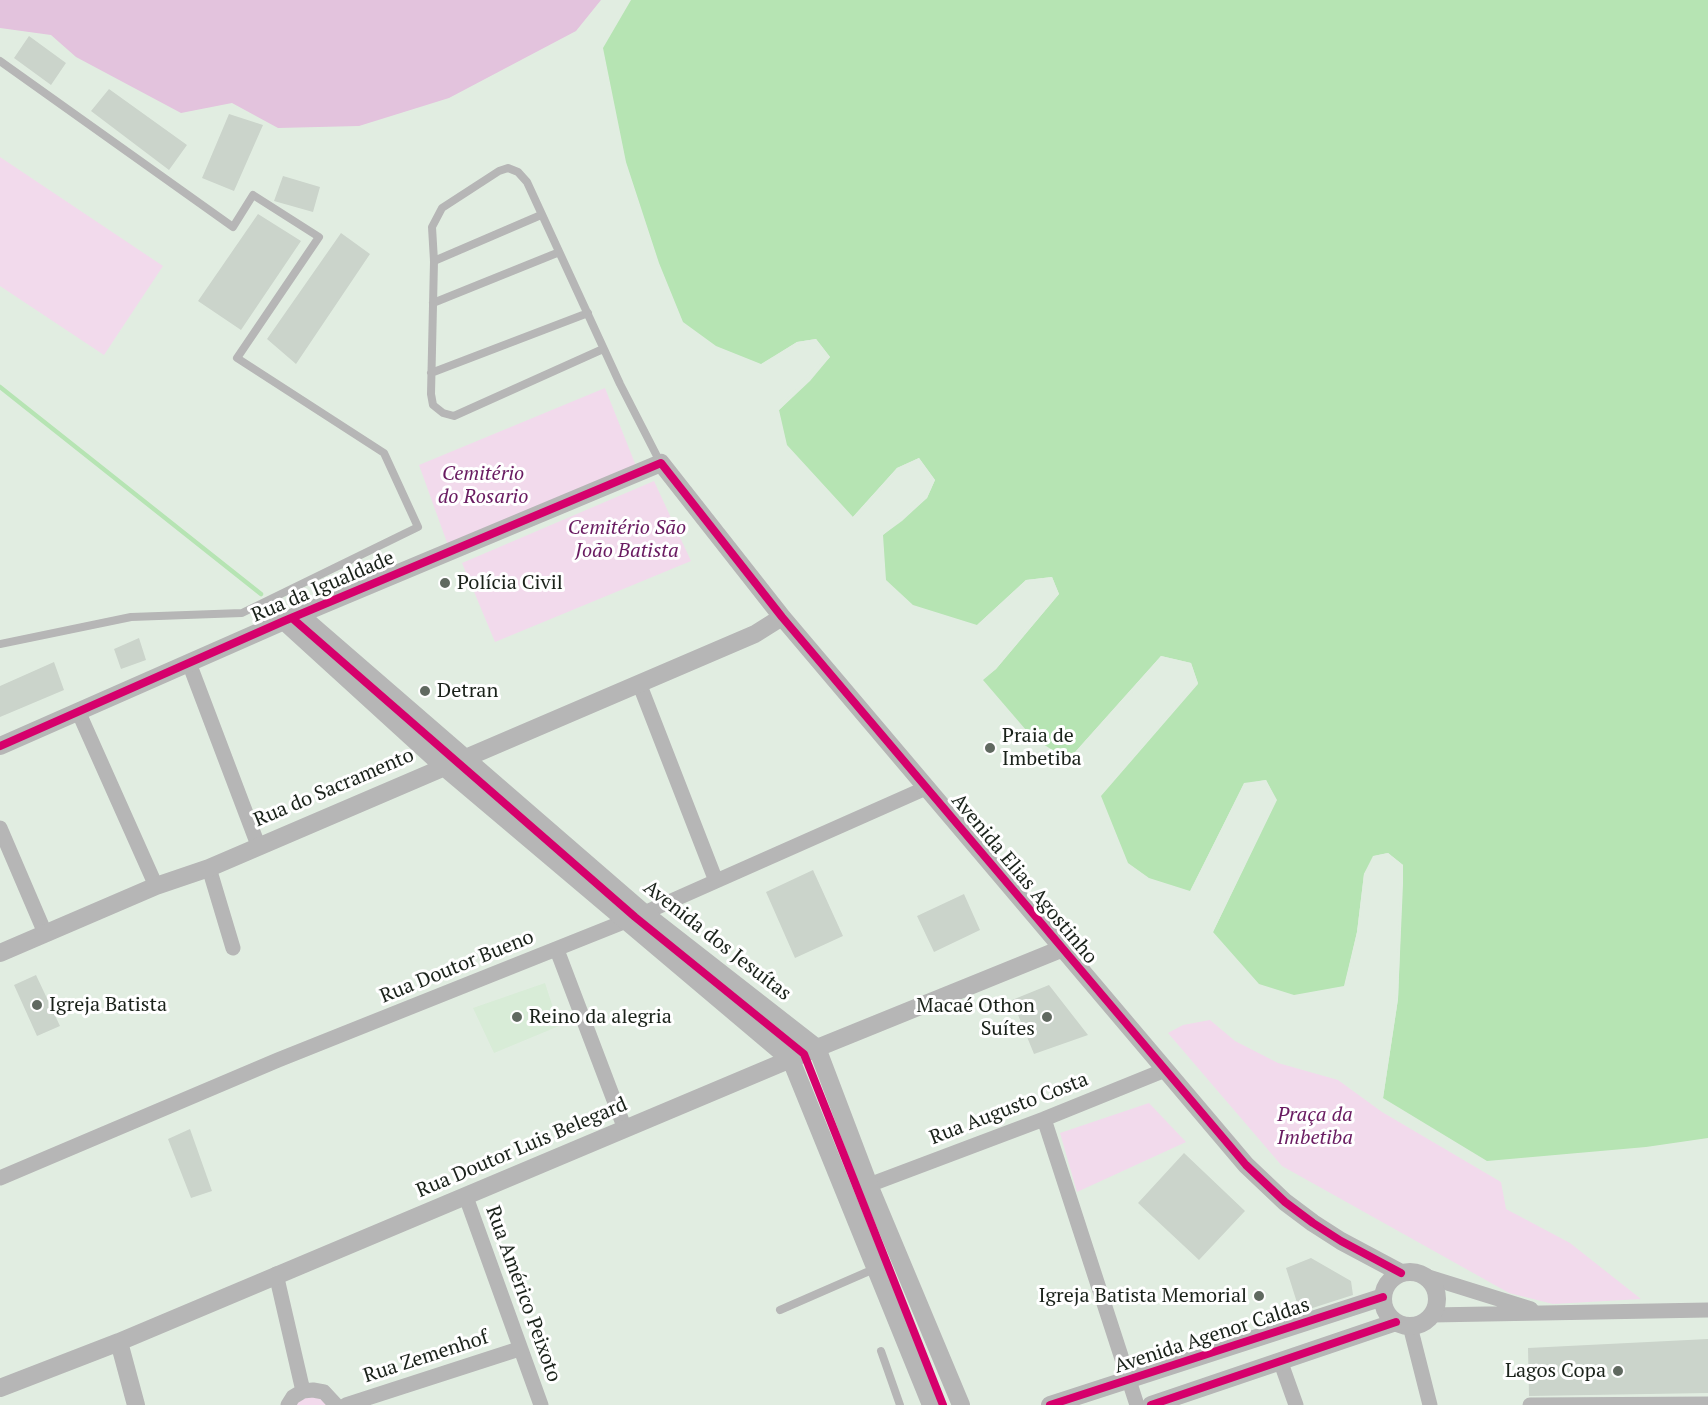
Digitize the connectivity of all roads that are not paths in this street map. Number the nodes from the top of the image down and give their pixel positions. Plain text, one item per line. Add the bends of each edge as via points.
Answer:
1 (0, 62) edge
2 (541, 214) junction
3 (557, 253) junction
4 (435, 261) junction
5 (433, 303) junction
6 (588, 313) junction
7 (603, 349) junction
8 (431, 374) junction
9 (661, 463) junction
10 (782, 617) junction
11 (292, 618) junction
12 (0, 644) edge
13 (189, 663) junction
14 (639, 683) junction
15 (78, 711) junction
16 (0, 746) edge
17 (465, 756) junction
18 (443, 766) junction
19 (926, 788) junction
20 (0, 828) edge
21 (258, 845) junction
22 (209, 868) junction
23 (716, 881) junction
24 (156, 886) junction
25 (644, 913) junction
26 (626, 921) junction
27 (45, 933) junction
28 (233, 948) dead end
29 (1061, 949) junction
30 (557, 950) junction
31 (0, 952) edge
32 (817, 1048) junction
33 (791, 1059) junction
34 (1165, 1070) junction
35 (1044, 1119) junction
36 (626, 1130) junction
37 (0, 1178) edge
38 (869, 1185) junction
39 (466, 1197) junction
40 (876, 1268) junction
41 (1401, 1273) junction
42 (276, 1274) junction
43 (1425, 1276) junction
44 (1383, 1297) junction
45 (780, 1310) dead end
46 (1708, 1310) edge
47 (1543, 1313) junction
48 (1432, 1315) junction
49 (1403, 1324) junction
50 (119, 1341) junction
51 (519, 1349) junction
52 (881, 1351) dead end
53 (1281, 1363) junction
54 (1129, 1380) junction
55 (0, 1388) edge
56 (303, 1391) junction
57 (1708, 1404) edge
58 (136, 1405) edge
59 (288, 1405) edge
60 (336, 1405) edge
61 (346, 1405) edge
62 (541, 1405) edge
63 (900, 1405) edge
64 (931, 1405) edge
65 (961, 1405) edge
66 (1050, 1405) edge
67 (1137, 1405) edge
68 (1151, 1405) edge
69 (1296, 1405) edge
70 (1430, 1405) edge
71 (1530, 1405) edge

1 - 12 lane via 233,227 253,195 319,237 237,357 384,453 418,527 242,614 131,617
2 - 3 lane
2 - 4 lane
2 - 4 lane via 523,177 508,168 499,171 442,208 436,216 432,227
3 - 5 lane
3 - 6 lane
4 - 5 lane
5 - 8 lane
6 - 7 lane
6 - 8 lane
7 - 8 lane via 454,416 433,405
7 - 9 lane
9 - 10 street, Avenida Elias Agostinho
9 - 11 street, Rua da Igualdade
10 - 14 street, Rua do Sacramento via 755,634
10 - 19 street, Avenida Elias Agostinho
11 - 13 street, Rua da Igualdade
11 - 17 street, Avenida dos Jesuítas
11 - 18 street, Avenida dos Jesuítas
13 - 15 street, Rua da Igualdade
13 - 21 street
14 - 17 street, Rua do Sacramento
14 - 23 street
15 - 16 street, Rua da Igualdade
15 - 24 street
17 - 18 street, Rua do Sacramento
17 - 25 street, Avenida dos Jesuítas
18 - 21 street, Rua do Sacramento
18 - 26 street, Avenida dos Jesuítas
19 - 23 street, Rua Doutor Bueno
19 - 29 street, Avenida Elias Agostinho
20 - 27 street
21 - 22 street, Rua do Sacramento
22 - 24 street, Rua do Sacramento
22 - 28 street
23 - 25 street, Rua Doutor Bueno
24 - 27 street, Rua do Sacramento
25 - 26 street, Rua Doutor Bueno
25 - 32 street, Avenida dos Jesuítas
26 - 30 street, Rua Doutor Bueno
26 - 33 street, Avenida dos Jesuítas
27 - 31 street, Rua do Sacramento
29 - 32 street, Rua Doutor Luis Belegard
29 - 34 street, Avenida Elias Agostinho
30 - 36 street
30 - 37 street, Rua Doutor Bueno via 278,1060
32 - 33 street, Rua Doutor Luis Belegard
32 - 38 street
33 - 36 street, Rua Doutor Luis Belegard
33 - 40 street, Avenida dos Jesuítas
34 - 35 street, Rua Augusto Costa
34 - 41 street, Avenida Elias Agostinho via 1246,1165 1285,1202 1341,1241
35 - 38 street, Rua Augusto Costa
35 - 54 street
36 - 39 street, Rua Doutor Luis Belegard
38 - 65 street
39 - 42 street, Rua Doutor Luis Belegard
39 - 51 street, Rua Américo Peixoto
40 - 45 lane
40 - 64 street, Avenida dos Jesuítas
41 - 43 street via 1413,1271
41 - 44 street via 1388,1282
42 - 50 street, Rua Doutor Luis Belegard
42 - 56 street
43 - 47 street
43 - 48 street via 1435,1287 1438,1301
44 - 49 street via 1386,1312
44 - 54 street, Avenida Agenor Caldas
46 - 47 street
47 - 48 street
48 - 49 street via 1422,1323
49 - 53 street
49 - 70 street
50 - 55 street, Rua Doutor Luis Belegard
50 - 58 street
51 - 61 street, Rua Zemenhof
51 - 62 street, Rua Américo Peixoto
52 - 63 lane
53 - 68 street
53 - 69 street
54 - 66 street, Avenida Agenor Caldas
54 - 67 street
56 - 59 street
56 - 60 street via 324,1392
57 - 71 street

